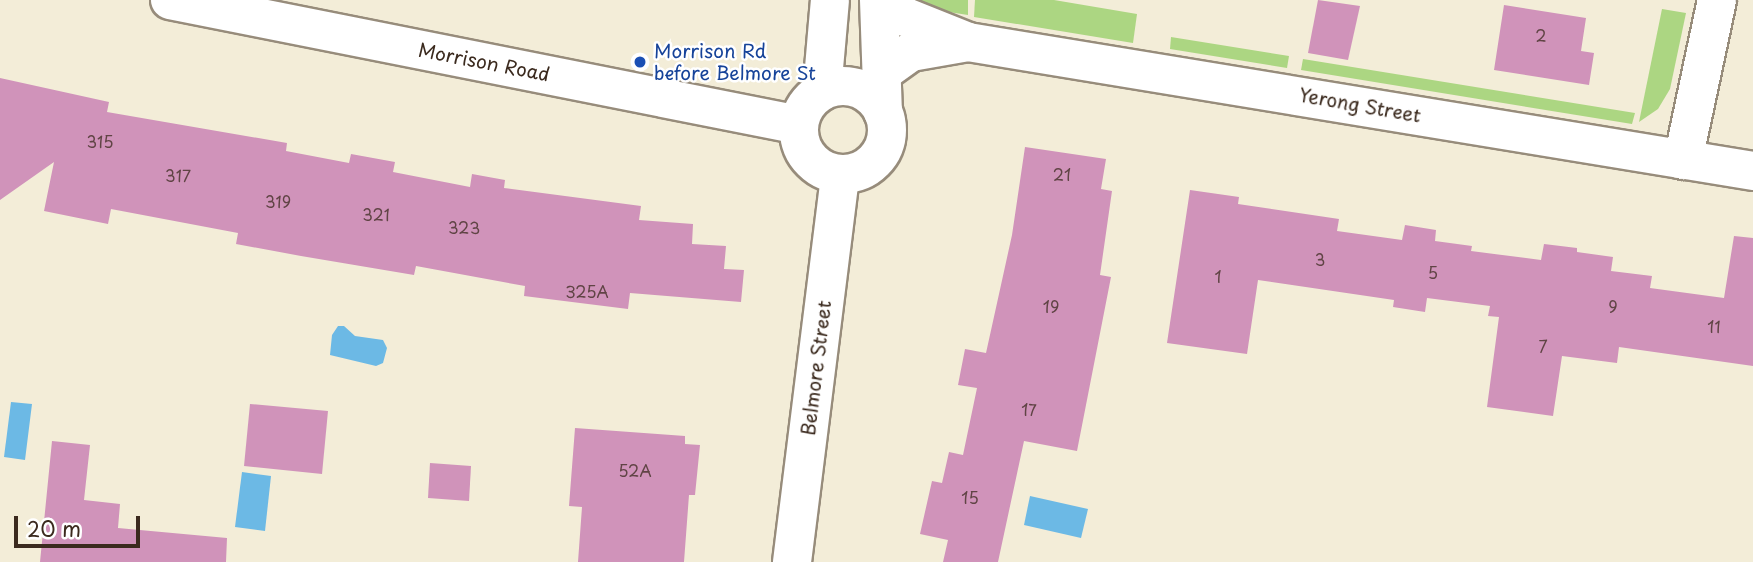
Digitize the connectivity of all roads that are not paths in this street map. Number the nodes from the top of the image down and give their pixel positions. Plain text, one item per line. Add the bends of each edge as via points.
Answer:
1 (170, 0) edge
2 (830, 0) edge
3 (1717, 0) edge
4 (883, 11) edge
5 (968, 42) junction
6 (883, 72) junction
7 (822, 91) junction
8 (883, 112) junction
9 (799, 125) junction
10 (1683, 160) junction
11 (1753, 171) edge
12 (841, 174) junction
13 (792, 562) edge

1 - 9 street, Morrison Road
2 - 7 street
3 - 10 street
4 - 5 street, Yerong Street
4 - 6 street
5 - 6 street, Yerong Street via 911,51
5 - 10 street, Yerong Street
6 - 8 street
7 - 8 street via 835,86 863,91
7 - 9 street via 807,106
8 - 12 street via 886,134 879,155 856,173
9 - 12 street via 805,153 814,164
10 - 11 street, Yerong Street
12 - 13 street, Belmore Street

